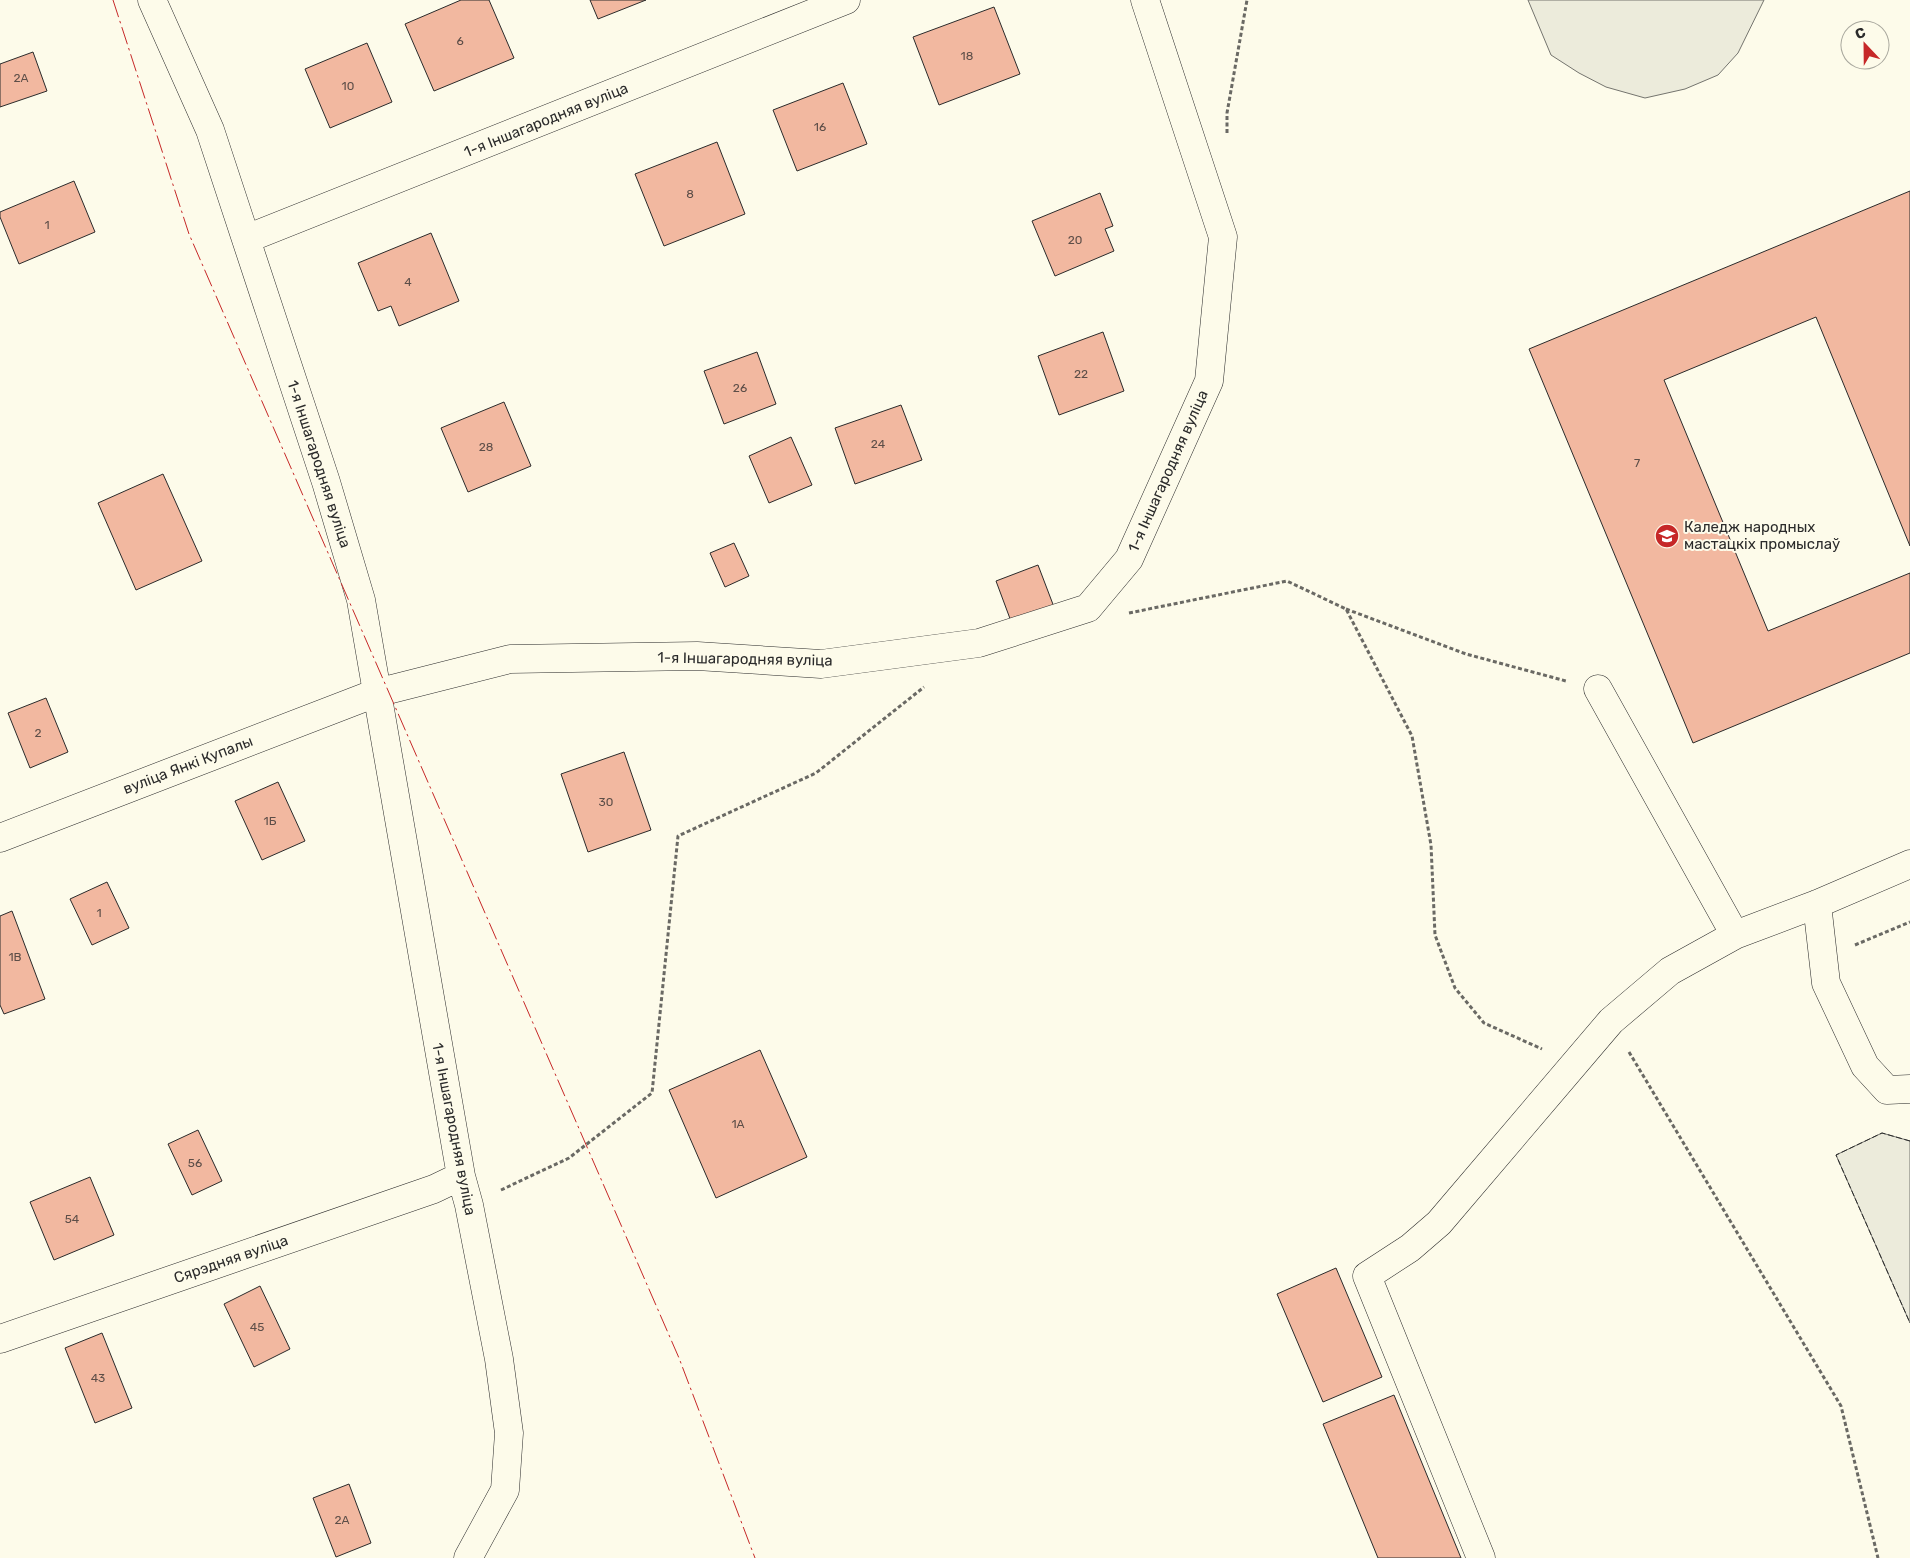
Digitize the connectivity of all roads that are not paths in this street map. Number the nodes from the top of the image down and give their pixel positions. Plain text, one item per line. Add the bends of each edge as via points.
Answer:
1 (152, 0) edge
2 (846, 0) edge
3 (1145, 0) edge
4 (246, 239) junction
5 (1598, 689) road end
6 (376, 692) junction
7 (0, 838) edge
8 (1910, 864) edge
9 (1817, 904) junction
10 (1735, 935) junction
11 (1910, 1089) edge
12 (461, 1176) junction
13 (0, 1339) edge
14 (468, 1558) edge
15 (1481, 1558) edge

1 - 4 street, 1-я Іншагародняя вуліца via 210,130
2 - 4 street, 1-я Іншагародняя вуліца
3 - 6 street, 1-я Іншагародняя вуліца via 1223,237 1209,381 1129,559 1088,608 978,643 821,664 697,656 510,659
4 - 6 street, 1-я Іншагародняя вуліца via 361,600
5 - 10 street
6 - 7 street, вуліца Янкі Купалы
6 - 12 street, 1-я Іншагародняя вуліца
8 - 9 street
9 - 10 street
9 - 11 street via 1826,983 1865,1066 1887,1090
10 - 15 street via 1670,971 1611,1021 1439,1223 1410,1248 1367,1276
12 - 13 street, Сярэдняя вуліца via 434,1189
12 - 14 street, 1-я Іншагародняя вуліца via 499,1360 509,1433 505,1490

